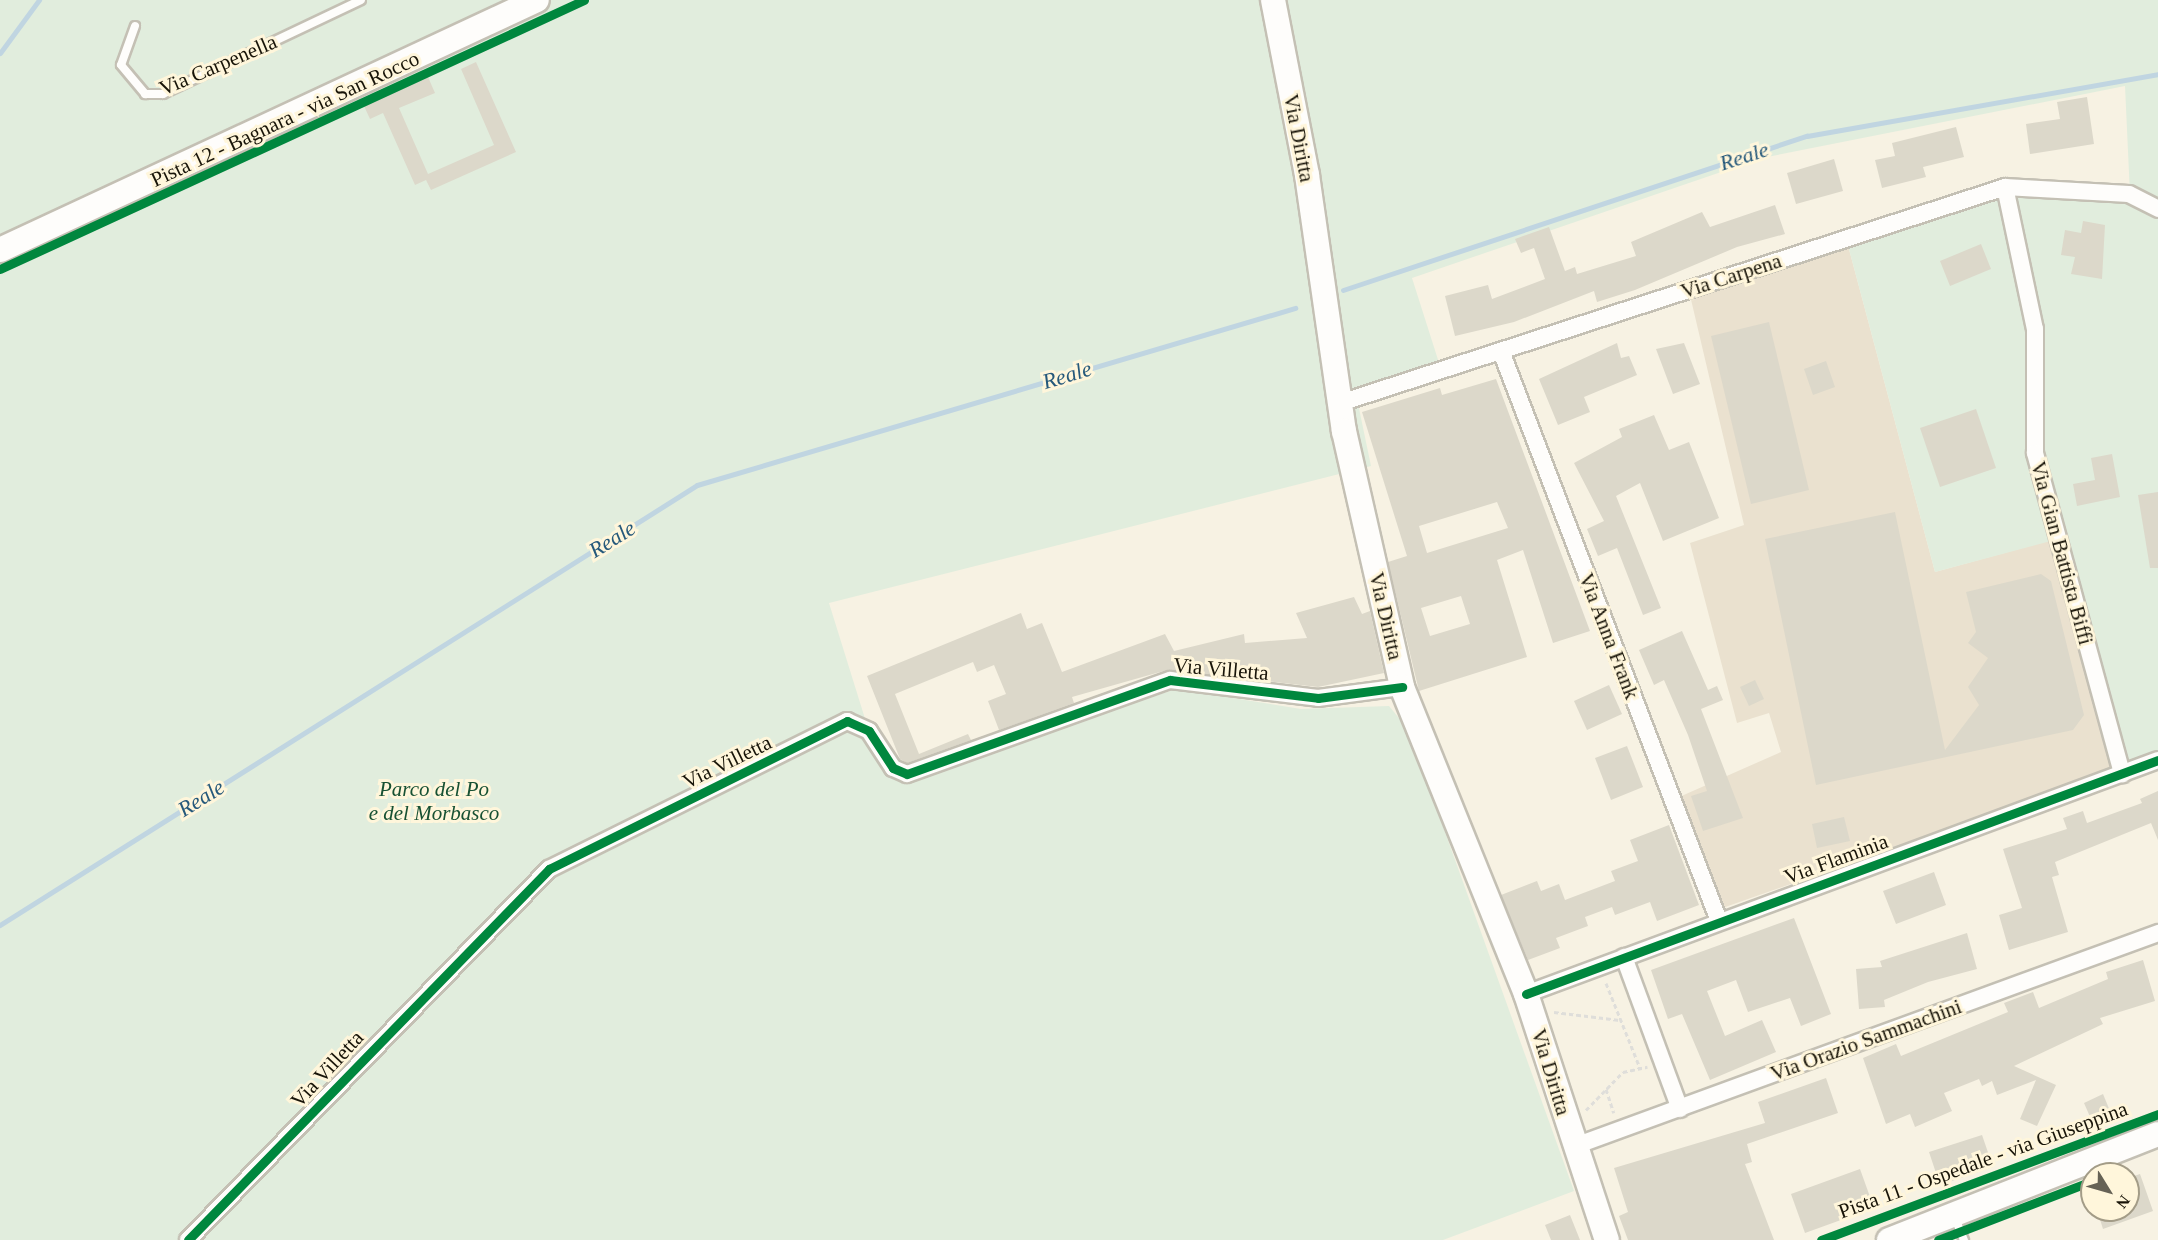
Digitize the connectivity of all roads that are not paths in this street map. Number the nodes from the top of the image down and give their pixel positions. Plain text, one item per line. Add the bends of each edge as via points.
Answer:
1 (361, 0) edge
2 (537, 0) edge
3 (1273, 0) edge
4 (135, 26) dead end
5 (2005, 187) junction
6 (2158, 209) edge
7 (0, 250) edge
8 (1501, 351) junction
9 (1340, 403) junction
10 (1402, 687) junction
11 (2158, 760) edge
12 (2122, 774) junction
13 (1719, 921) junction
14 (2158, 933) edge
15 (1624, 957) junction
16 (1536, 991) junction
17 (1680, 1108) junction
18 (2158, 1134) edge
19 (1572, 1138) junction
20 (1954, 1214) junction
21 (188, 1240) edge
22 (1607, 1240) edge
23 (1889, 1240) edge
24 (1964, 1240) edge

1 - 4 lane, Via Carpenella via 162,94 145,94 121,65
2 - 7 street
3 - 9 street, Via Diritta via 1307,175
5 - 6 street, Via Carpena via 2129,194
5 - 8 street, Via Carpena
5 - 12 street, Via Gian Battista Biffi via 2035,330 2035,453
8 - 9 street, Via Carpena
8 - 13 street, Via Anna Frank
9 - 10 street, Via Diritta
10 - 16 street, Via Diritta
10 - 21 street, Via Villetta via 1318,698 1170,680 907,774 893,768 868,731 847,721 549,869
11 - 12 street, Via Flaminia
12 - 13 street, Via Flaminia
13 - 15 street, Via Flaminia
14 - 17 street, Via Orazio Sammachini
15 - 16 street, Via Flaminia
15 - 17 street
16 - 19 street, Via Diritta
17 - 19 street, Via Orazio Sammachini via 1620,1130
18 - 20 street
19 - 22 street, Via Diritta
20 - 23 street
20 - 24 lane

